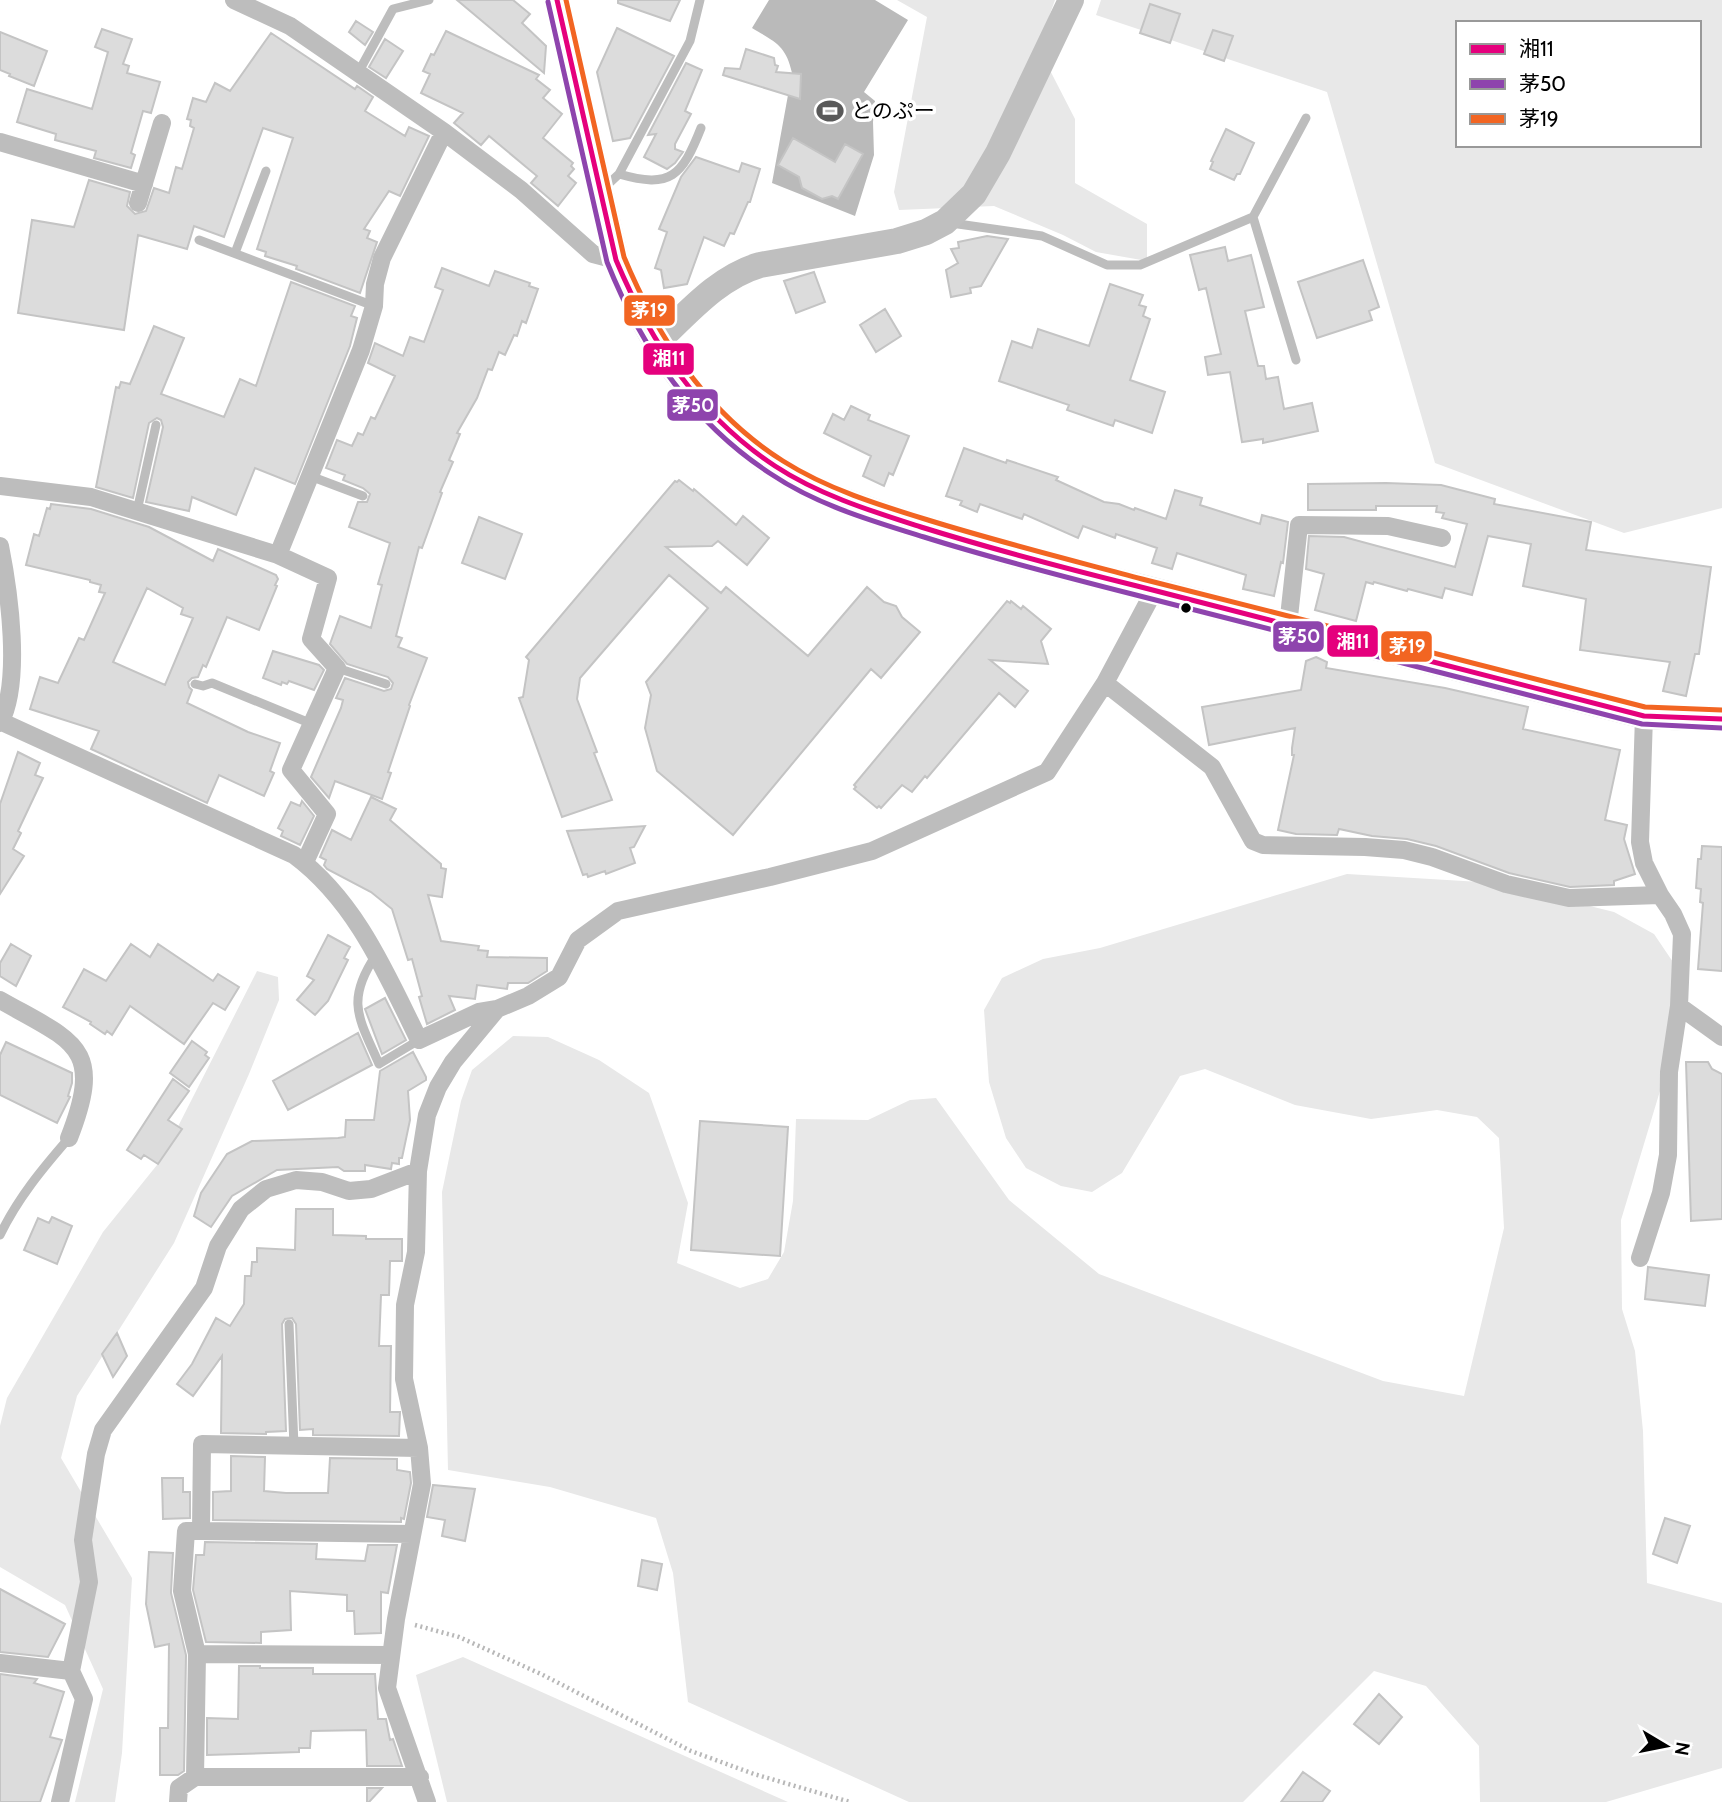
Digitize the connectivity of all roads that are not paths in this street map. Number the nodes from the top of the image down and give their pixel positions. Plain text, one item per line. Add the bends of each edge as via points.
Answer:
1 (234, 0) edge
2 (429, 0) edge
3 (557, 0) edge
4 (700, 0) edge
5 (1071, 0) edge
6 (358, 73) junction
7 (1306, 118) dead end
8 (162, 123) dead end
9 (701, 128) dead end
10 (444, 132) junction
11 (0, 142) edge
12 (266, 171) dead end
13 (610, 183) junction
14 (144, 184) junction
15 (138, 203) dead end
16 (1253, 217) junction
17 (945, 222) junction
18 (199, 240) dead end
19 (235, 253) junction
20 (616, 260) junction
21 (374, 306) junction
22 (655, 344) junction
23 (1296, 360) dead end
24 (156, 425) dead end
25 (310, 476) junction
26 (0, 486) edge
27 (362, 496) dead end
28 (137, 511) junction
29 (1441, 538) dead end
30 (0, 546) edge
31 (278, 555) junction
32 (1154, 591) junction
33 (1288, 626) junction
34 (337, 668) junction
35 (1105, 682) junction
36 (195, 684) dead end
37 (386, 684) dead end
38 (1644, 716) junction
39 (1722, 719) edge
40 (1, 723) edge
41 (312, 724) junction
42 (305, 862) junction
43 (1660, 895) junction
44 (377, 954) junction
45 (0, 1000) edge
46 (1679, 1006) junction
47 (497, 1009) junction
48 (1722, 1037) edge
49 (419, 1040) junction
50 (69, 1138) joint
51 (418, 1171) junction
52 (0, 1235) edge
53 (1640, 1258) dead end
54 (289, 1324) dead end
55 (293, 1446) junction
56 (419, 1448) junction
57 (201, 1531) junction
58 (412, 1534) junction
59 (197, 1654) junction
60 (390, 1655) junction
61 (0, 1663) edge
62 (71, 1671) junction
63 (195, 1777) junction
64 (420, 1777) junction
65 (60, 1802) edge
66 (178, 1802) edge
67 (427, 1802) edge

1 - 6 street via 290,26
2 - 6 lane via 393,9
3 - 13 main road
4 - 13 lane via 690,41
5 - 17 main road via 998,153 974,194
6 - 10 street
7 - 16 lane
8 - 14 street
9 - 13 lane via 692,151 676,172 662,181
10 - 20 street via 521,190 593,254
10 - 21 street via 382,258
11 - 14 street
12 - 19 lane
13 - 20 main road
14 - 15 street
16 - 17 lane via 1140,265 1107,265 1042,236
16 - 23 lane
17 - 22 main road via 897,240 741,270
18 - 19 lane
19 - 21 lane
20 - 22 main road
21 - 25 street
22 - 32 main road via 719,423 790,476 863,508 974,544
24 - 28 lane
25 - 27 lane
25 - 31 street
26 - 28 street via 90,497
28 - 31 street
29 - 33 street via 1388,526 1299,525
30 - 40 street via 12,656
31 - 34 street via 328,578 311,639
32 - 33 main road
32 - 35 street
33 - 38 main road
34 - 37 lane
34 - 41 street
35 - 43 street via 1212,767 1253,841 1263,845 1404,850 1506,884 1569,898
35 - 47 street via 1047,772 872,851 618,911 578,940 559,978
36 - 41 lane via 212,683
38 - 39 main road
38 - 43 street via 1640,842 1644,863
40 - 42 street
41 - 42 street via 291,770 327,814
42 - 44 street via 344,902
43 - 46 street via 1682,934
44 - 49 street
44 - 49 lane via 357,995 358,1016 379,1064
45 - 50 street via 65,1037 79,1054 85,1074
46 - 48 street
46 - 53 street via 1669,1072 1668,1155
47 - 49 street via 479,1012
47 - 51 street via 438,1087 427,1115
50 - 52 lane via 33,1180
51 - 56 street via 416,1252 405,1306 404,1379
51 - 62 street via 371,1189 349,1191 322,1181 296,1180 266,1189 241,1209 218,1246 204,1288 103,1430 83,1540 89,1582
54 - 55 lane
55 - 56 street
55 - 57 street via 202,1444
56 - 58 street via 422,1484
57 - 58 street
57 - 59 street via 186,1531 182,1591
58 - 60 street
59 - 60 street
59 - 63 street
60 - 64 street via 387,1688
61 - 62 street
62 - 65 street via 83,1699
63 - 64 street
63 - 66 street via 179,1788
64 - 67 street

